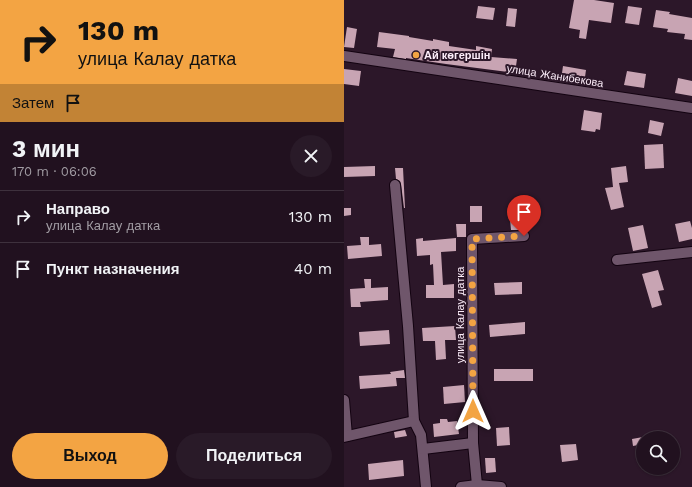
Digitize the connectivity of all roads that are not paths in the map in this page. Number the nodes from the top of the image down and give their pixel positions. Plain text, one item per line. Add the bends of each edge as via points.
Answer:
1 (344, 56) edge
2 (692, 108) edge
3 (395, 185) dead end
4 (524, 236) dead end
5 (692, 253) edge
6 (617, 260) dead end
7 (344, 400) edge
8 (414, 420) junction
9 (346, 437) edge
10 (473, 443) junction
11 (423, 449) junction
12 (477, 486) junction
13 (426, 487) edge
14 (461, 487) edge
15 (501, 487) edge

1 - 2 street, улица Жанибекова
3 - 8 street
4 - 10 street, улица Калау датка via 472,239
5 - 6 street
7 - 9 street
8 - 9 street
8 - 11 street via 421,435
10 - 11 street
10 - 12 street, улица Калау датка
11 - 13 street
12 - 14 street
12 - 15 street

